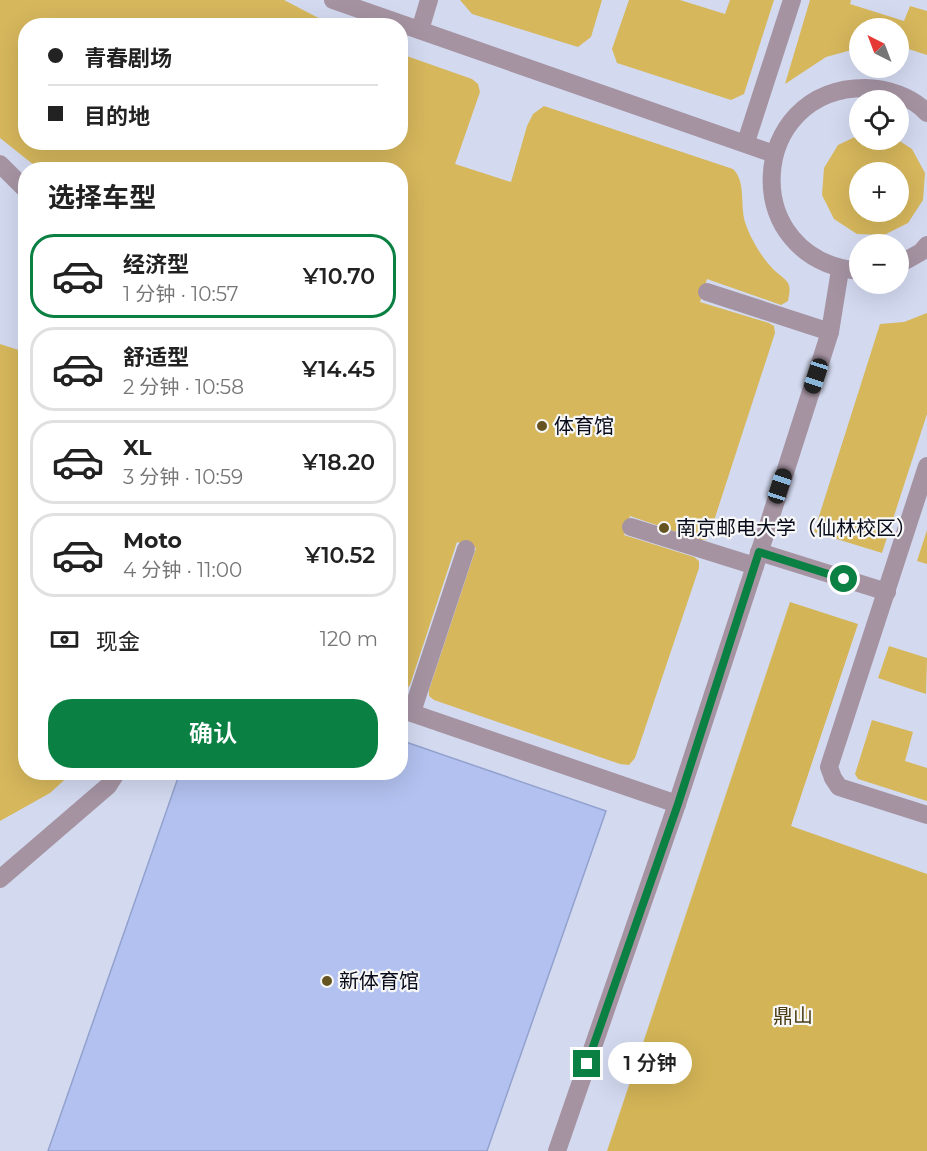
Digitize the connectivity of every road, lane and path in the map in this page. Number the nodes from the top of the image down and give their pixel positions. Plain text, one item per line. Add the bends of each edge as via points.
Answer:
1 (333, 0) edge
2 (429, 0) edge
3 (792, 0) edge
4 (385, 18) edge
5 (408, 26) edge
6 (420, 30) junction
7 (927, 113) edge
8 (746, 142) junction
9 (774, 154) junction
10 (0, 165) edge
11 (18, 182) edge
12 (927, 245) edge
13 (909, 259) edge
14 (840, 270) junction
15 (849, 270) edge
16 (707, 292) dead end
17 (830, 332) junction
18 (927, 466) edge
19 (631, 527) dead end
20 (466, 549) dead end
21 (757, 559) junction
22 (887, 592) junction
23 (408, 706) edge
24 (408, 712) edge
25 (112, 780) edge
26 (678, 804) junction
27 (927, 815) edge
28 (0, 879) edge
29 (557, 1151) edge

1 - 4 street
2 - 6 street
3 - 8 street
5 - 6 street
6 - 8 street
7 - 9 street via 901,95 876,88 850,88 825,96 802,110 785,130
8 - 9 street
9 - 14 street via 770,183 776,213 790,238 813,258
10 - 11 street
12 - 13 street
14 - 15 street
14 - 17 street
16 - 17 street
17 - 21 street
18 - 22 street
19 - 21 street
20 - 23 street
21 - 22 street
21 - 26 street
22 - 27 street via 829,767 839,787
24 - 26 street
25 - 28 street
26 - 29 street

